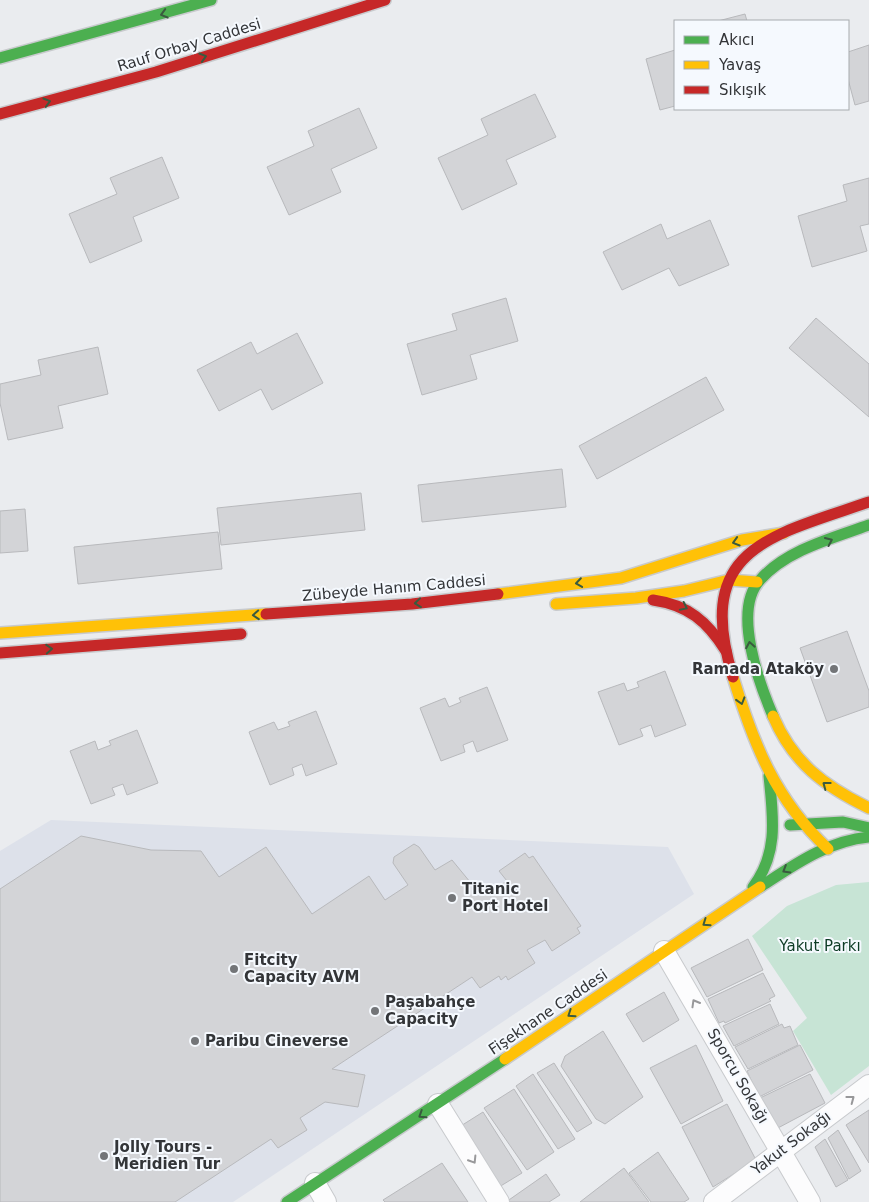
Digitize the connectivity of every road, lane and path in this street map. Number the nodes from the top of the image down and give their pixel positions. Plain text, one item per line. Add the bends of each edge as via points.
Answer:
1 (211, 0) edge
2 (385, 0) edge
3 (0, 58) edge
4 (0, 114) edge
5 (869, 502) edge
6 (869, 525) edge
7 (784, 533) junction
8 (729, 580) junction
9 (757, 582) junction
10 (636, 598) junction
11 (540, 606) dead end
12 (0, 633) edge
13 (257, 633) dead end
14 (0, 653) edge
15 (727, 654) junction
16 (768, 772) junction
17 (869, 808) edge
18 (804, 823) junction
19 (773, 827) junction
20 (869, 828) edge
21 (869, 837) edge
22 (828, 849) junction
23 (856, 852) dead end
24 (746, 895) junction
25 (664, 951) junction
26 (869, 1085) edge
27 (438, 1104) junction
28 (782, 1151) junction
29 (315, 1183) junction
30 (287, 1202) edge
31 (326, 1202) edge
32 (499, 1202) edge
33 (714, 1202) edge
34 (810, 1202) edge

1 -> 3 main road
4 -> 2 main road, Rauf Orbay Caddesi via 156,72
5 - 7 main road, Zübeyde Hanım Caddesi
9 -> 6 main road via 795,556
7 - 8 main road, Zübeyde Hanım Caddesi via 749,554
7 -> 12 main road, Zübeyde Hanım Caddesi via 742,540 621,578 549,588 412,604
8 - 9 main road
8 - 10 main road
8 - 15 main road, Zübeyde Hanım Caddesi via 723,612
17 -> 9 main road via 831,789 816,776 796,758 778,728 754,662 748,632 748,605
10 - 11 main road
10 -> 15 main road via 679,604 704,620
14 -> 13 main road
15 -> 16 main road, Zübeyde Hanım Caddesi via 742,707
16 - 18 main road, Zübeyde Hanım Caddesi
16 - 19 main road
18 - 19 main road
18 - 20 main road via 843,822
18 - 22 main road, Zübeyde Hanım Caddesi
19 - 24 main road via 769,865
21 - 22 main road, Fişekhane Caddesi via 847,839
22 - 23 main road
22 -> 24 main road, Fişekhane Caddesi
24 -> 25 main road, Fişekhane Caddesi
25 -> 27 main road, Fişekhane Caddesi
28 -> 25 street, Sporcu Sokağı
28 -> 26 street, Yakut Sokağı
27 -> 29 main road, Fişekhane Caddesi
27 -> 32 street
28 - 33 street, Yakut Sokağı
28 - 34 street, Sporcu Sokağı
29 - 30 main road, Fişekhane Caddesi
29 - 31 street

